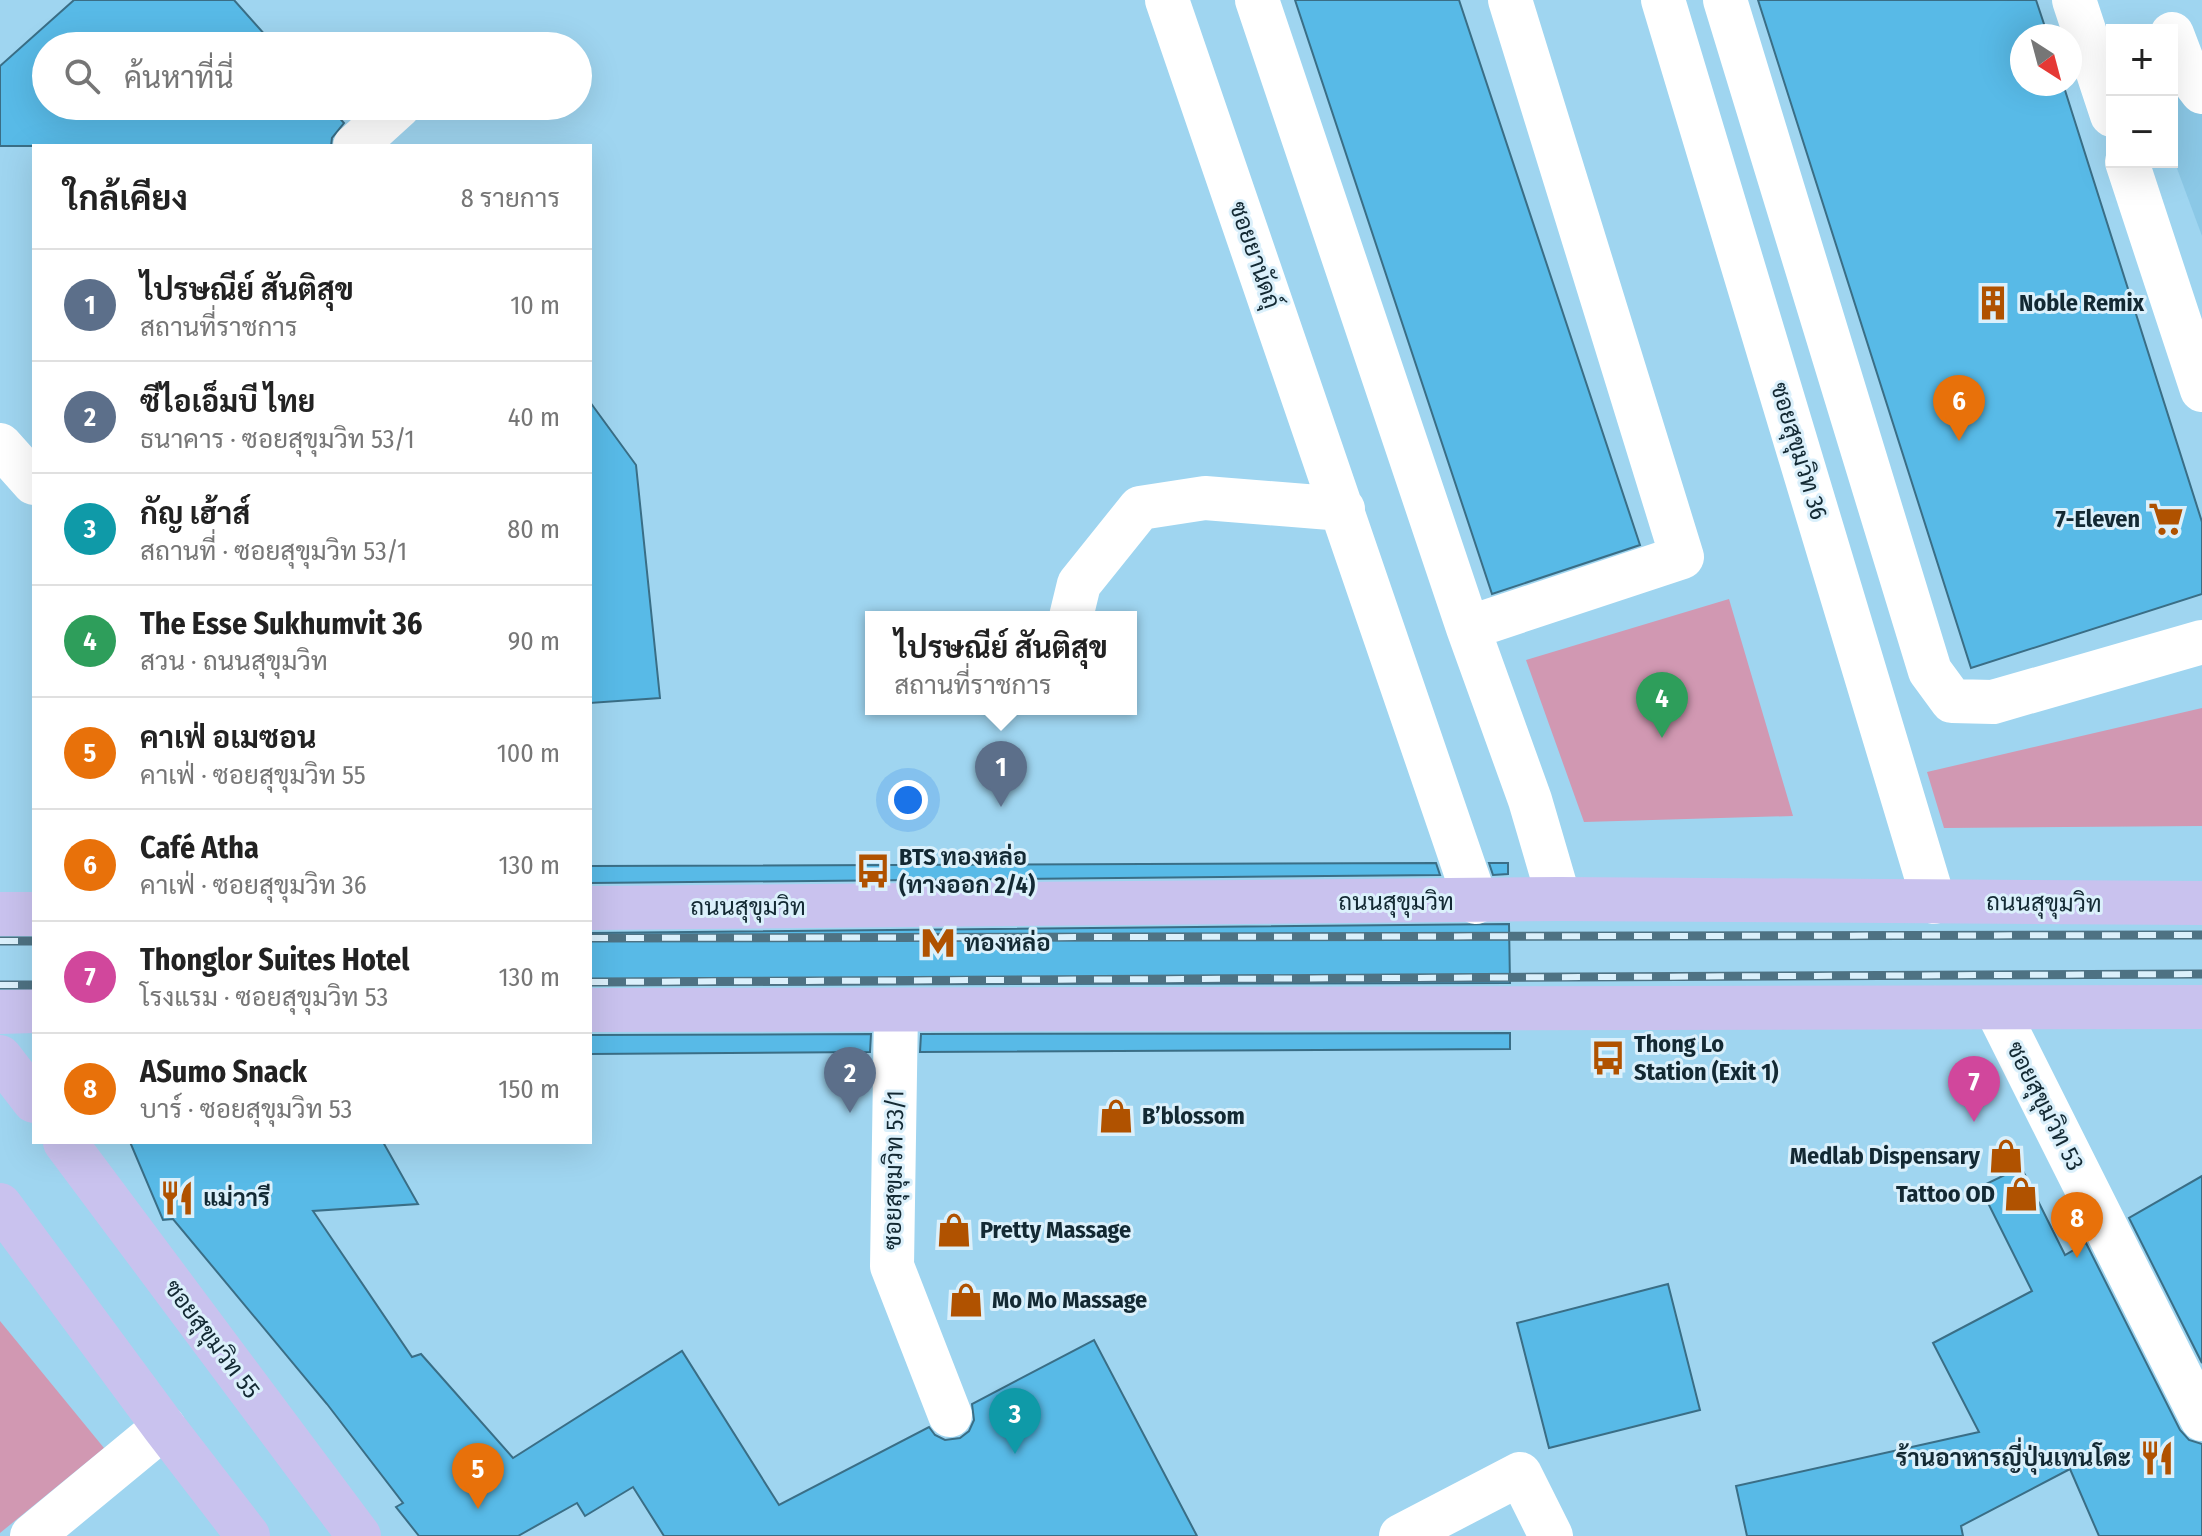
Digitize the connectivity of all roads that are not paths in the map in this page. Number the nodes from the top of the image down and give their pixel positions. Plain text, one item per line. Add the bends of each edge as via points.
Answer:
1 (1167, 0) edge
2 (1257, 0) edge
3 (1510, 0) edge
4 (1663, 0) edge
5 (1725, 0) edge
6 (2074, 0) edge
7 (2159, 0) edge
8 (2168, 24) edge
9 (2178, 50) edge
10 (2202, 92) edge
11 (2106, 97) edge
12 (384, 120) edge
13 (357, 144) edge
14 (2129, 168) edge
15 (2202, 390) edge
16 (1343, 509) junction
17 (1072, 611) edge
18 (1468, 628) junction
19 (2202, 642) edge
20 (1559, 899) junction
21 (1476, 902) junction
22 (1934, 902) junction
23 (2202, 903) edge
24 (592, 908) edge
25 (0, 914) edge
26 (32, 914) edge
27 (2202, 1007) edge
28 (1996, 1008) junction
29 (592, 1010) edge
30 (896, 1010) junction
31 (32, 1011) edge
32 (0, 1012) edge
33 (0, 1057) edge
34 (32, 1098) edge
35 (66, 1144) edge
36 (0, 1205) edge
37 (950, 1415) dead end
38 (2202, 1419) edge
39 (164, 1427) junction
40 (32, 1536) edge
41 (248, 1536) edge
42 (359, 1536) edge
43 (1401, 1536) edge
44 (1551, 1536) edge

1 - 16 street, ซอยยานัดถุ์
2 - 18 street
3 - 18 street via 1682,557
4 - 22 street, ซอยสุขุมวิท 36
5 - 19 street via 1930,671 1952,701 1993,702
6 - 11 street
7 - 8 street
9 - 10 street
12 - 13 street
14 - 15 street
16 - 17 street via 1205,498 1140,508 1079,584
16 - 21 street, ซอยยานัดถุ์
18 - 20 street via 1530,800
20 - 21 main road, ถนนสุขุมวิท
20 - 22 main road, ถนนสุขุมวิท
21 - 24 main road, ถนนสุขุมวิท
22 - 23 main road, ถนนสุขุมวิท
25 - 26 main road
27 - 28 main road
28 - 30 main road
28 - 38 street, ซอยสุขุมวิท 53
29 - 30 main road
30 - 37 street, ซอยสุขุมวิท 53/1 via 892,1266
31 - 32 main road
33 - 34 main road
35 - 42 main road, ซอยสุขุมวิท 55
36 - 39 main road
39 - 40 street
39 - 41 main road
43 - 44 street via 1520,1474

